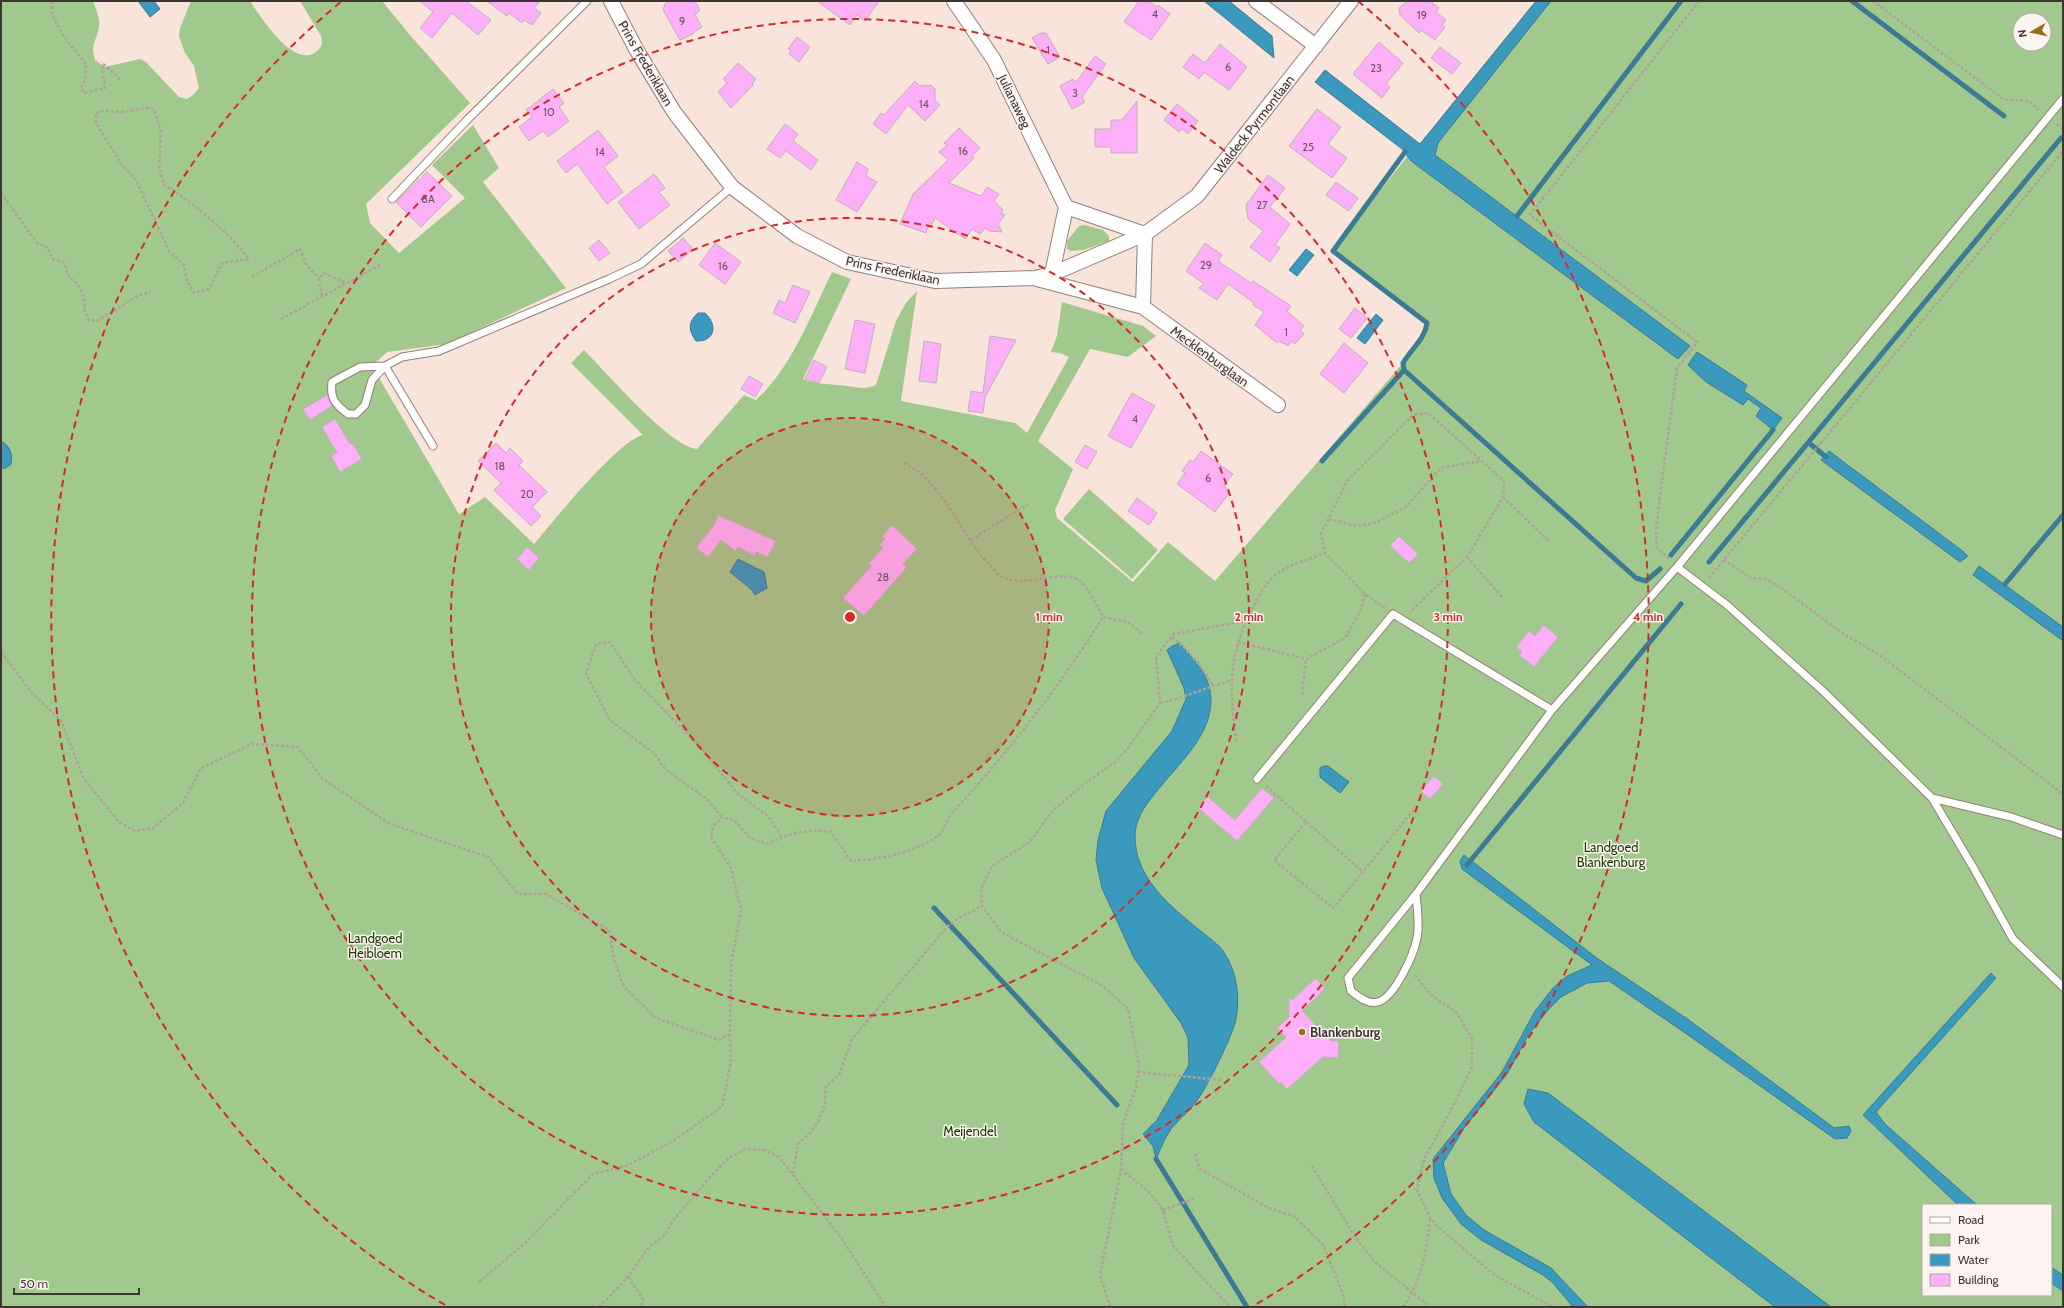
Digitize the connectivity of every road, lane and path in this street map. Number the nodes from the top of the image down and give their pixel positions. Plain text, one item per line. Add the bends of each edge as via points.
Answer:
1 (52, 1) edge
2 (587, 1) edge
3 (611, 1) edge
4 (954, 1) edge
5 (1256, 1) edge
6 (1351, 1) edge
7 (1699, 1) edge
8 (1873, 1) edge
9 (1316, 46) junction
10 (120, 80) dead end
11 (2063, 99) edge
12 (2047, 118) junction
13 (2063, 129) edge
14 (2063, 151) edge
15 (732, 187) junction
16 (1, 193) edge
17 (392, 199) dead end
18 (1066, 207) junction
19 (1146, 234) junction
20 (249, 259) joint
21 (382, 264) dead end
22 (1052, 274) junction
23 (252, 278) dead end
24 (1035, 278) junction
25 (320, 279) junction
26 (346, 283) junction
27 (151, 292) dead end
28 (322, 296) junction
29 (1143, 307) junction
30 (281, 319) dead end
31 (385, 366) junction
32 (1278, 405) dead end
33 (433, 446) dead end
34 (1482, 461) junction
35 (904, 463) dead end
36 (1503, 497) junction
37 (1028, 504) dead end
38 (1328, 519) junction
39 (971, 540) junction
40 (1549, 540) dead end
41 (1326, 553) junction
42 (1467, 557) junction
43 (1724, 560) junction
44 (1677, 567) junction
45 (1702, 586) junction
46 (1365, 594) junction
47 (1502, 597) dead end
48 (1393, 614) junction
49 (1103, 617) junction
50 (1401, 619) junction
51 (1245, 621) junction
52 (1143, 634) dead end
53 (1172, 637) junction
54 (1238, 642) junction
55 (1, 652) edge
56 (1306, 659) junction
57 (1231, 680) junction
58 (1213, 686) junction
59 (1302, 694) dead end
60 (1160, 703) junction
61 (1552, 710) junction
62 (1236, 741) dead end
63 (1257, 779) joint
64 (2063, 794) edge
65 (1932, 798) junction
66 (1417, 806) dead end
67 (722, 817) junction
68 (1306, 822) junction
69 (2063, 835) edge
70 (782, 837) junction
71 (1363, 872) junction
72 (1416, 894) junction
73 (982, 906) junction
74 (1408, 963) junction
75 (2063, 987) edge
76 (730, 1034) junction
77 (1138, 1072) junction
78 (1221, 1080) dead end
79 (1195, 1154) dead end
80 (1312, 1166) dead end
81 (1121, 1170) junction
82 (793, 1174) junction
83 (1196, 1198) dead end
84 (1163, 1210) junction
85 (1430, 1216) junction
86 (628, 1277) junction
87 (479, 1282) dead end
88 (1412, 1294) junction
89 (599, 1307) edge
90 (641, 1307) edge
91 (886, 1307) edge
92 (1110, 1307) edge
93 (1230, 1307) edge
94 (1345, 1307) edge
95 (1403, 1307) edge
96 (1430, 1307) edge
97 (1553, 1307) edge

1 - 10 path via 51,10 62,33 86,64 85,79 81,88 84,93 105,88 103,64
2 - 17 lane
3 - 15 street, Prins Frederiklaan via 674,112
4 - 18 street, Julianaweg via 994,60
5 - 9 street
6 - 9 street, Waldeck Pyrmontlaan
7 - 44 path via 1530,215 1697,342 1677,368 1656,531 1657,548
8 - 12 path via 2003,99 2029,101
9 - 19 street, Waldeck Pyrmontlaan via 1197,196
11 - 12 lane
12 - 13 path
12 - 44 lane
14 - 43 path
15 - 24 street, Prins Frederiklaan via 797,236 847,262 935,281
15 - 31 lane via 641,264 439,351 402,358
16 - 27 path via 37,243 48,248 53,259 65,263 66,274 81,289 84,312 89,320 97,321 139,295
18 - 19 street
18 - 22 street
19 - 22 street, Prins Frederiklaan
19 - 29 street
20 - 20 path via 222,263 209,289 194,293 186,278 184,265 169,251 136,180 122,165 96,123 96,113 154,109 161,132 159,167 164,185 235,241
21 - 26 path
22 - 24 street, Prins Frederiklaan
23 - 25 path via 300,249 306,264
24 - 29 street, Mecklenburglaan
25 - 26 path via 324,273
25 - 28 path
26 - 28 path
28 - 30 path
29 - 32 street, Mecklenburglaan
31 - 31 lane via 360,367 332,382 331,395 338,406 348,414 356,414 365,405 372,380
31 - 33 lane
34 - 36 path via 1504,481
34 - 38 path via 1441,468 1405,508 1374,523 1357,526
34 - 38 path via 1428,413 1413,415 1347,481
35 - 39 path via 916,469 947,504
36 - 40 path
36 - 42 path
37 - 39 path
38 - 41 path via 1321,534
39 - 49 path via 983,558 1001,577 1026,582 1060,577 1078,580 1086,588
41 - 46 path
41 - 51 path via 1277,574 1261,592
42 - 47 path
42 - 50 path
43 - 45 path
43 - 64 path via 1751,578 1766,579 1783,589 1842,633 1878,654
44 - 45 lane
44 - 61 lane
45 - 65 lane via 1824,692
46 - 48 path
46 - 56 path via 1360,612 1345,638
48 - 50 lane
48 - 63 lane
49 - 52 path via 1128,622
49 - 70 path via 1077,660 989,772 947,818 939,835 912,849 851,862 831,832 818,829
50 - 61 lane
51 - 53 path via 1174,634
51 - 54 path
53 - 58 path via 1182,645
53 - 60 path via 1156,656
54 - 56 path
54 - 57 path
55 - 76 path via 31,692 62,721 84,779 119,822 135,832 153,828 183,803 201,768 252,744 298,747 322,778 388,823 488,857 518,894 546,894 609,930 614,958 624,987 656,1018 719,1040
56 - 59 path
57 - 58 path
57 - 62 path
58 - 60 path
60 - 73 path via 1114,763 1052,811 1030,842 992,866 981,889
61 - 72 lane
63 - 68 path
65 - 69 lane via 2011,817
65 - 75 lane via 2012,939
66 - 71 path
67 - 70 path via 735,820 750,838 766,844
67 - 70 path via 707,799 665,769 655,754 610,720 586,674 596,644 610,642 635,680 699,746 738,793 768,816
67 - 76 path via 713,826 711,837 731,868 741,910 731,964
68 - 71 path
68 - 71 path via 1274,860 1333,908
72 - 74 lane via 1418,937
72 - 74 lane via 1348,978 1351,991 1365,1001 1378,1002 1391,994
73 - 77 path via 1001,932 1103,986 1128,1009
73 - 82 path via 947,927 852,1039 839,1075 826,1086 825,1105 818,1122 798,1144
74 - 85 path via 1430,994 1457,1014 1472,1038 1472,1067 1424,1159 1417,1190
76 - 87 path via 731,1061 722,1107 661,1147 626,1166 593,1174 526,1242
77 - 78 path
77 - 81 path via 1136,1087 1123,1124
79 - 94 path via 1200,1169 1269,1208 1294,1216 1323,1245 1344,1294
80 - 88 path via 1357,1240 1376,1263
81 - 84 path via 1148,1191
81 - 92 path via 1100,1275
82 - 86 path via 779,1157 764,1150 746,1149 730,1157 674,1219 664,1236 649,1247
82 - 91 path via 842,1239
83 - 84 path
84 - 93 path via 1173,1246 1202,1280
85 - 88 path via 1423,1263
85 - 97 path via 1438,1227 1496,1276
86 - 89 path
86 - 90 path via 643,1299
88 - 95 path
88 - 96 path

